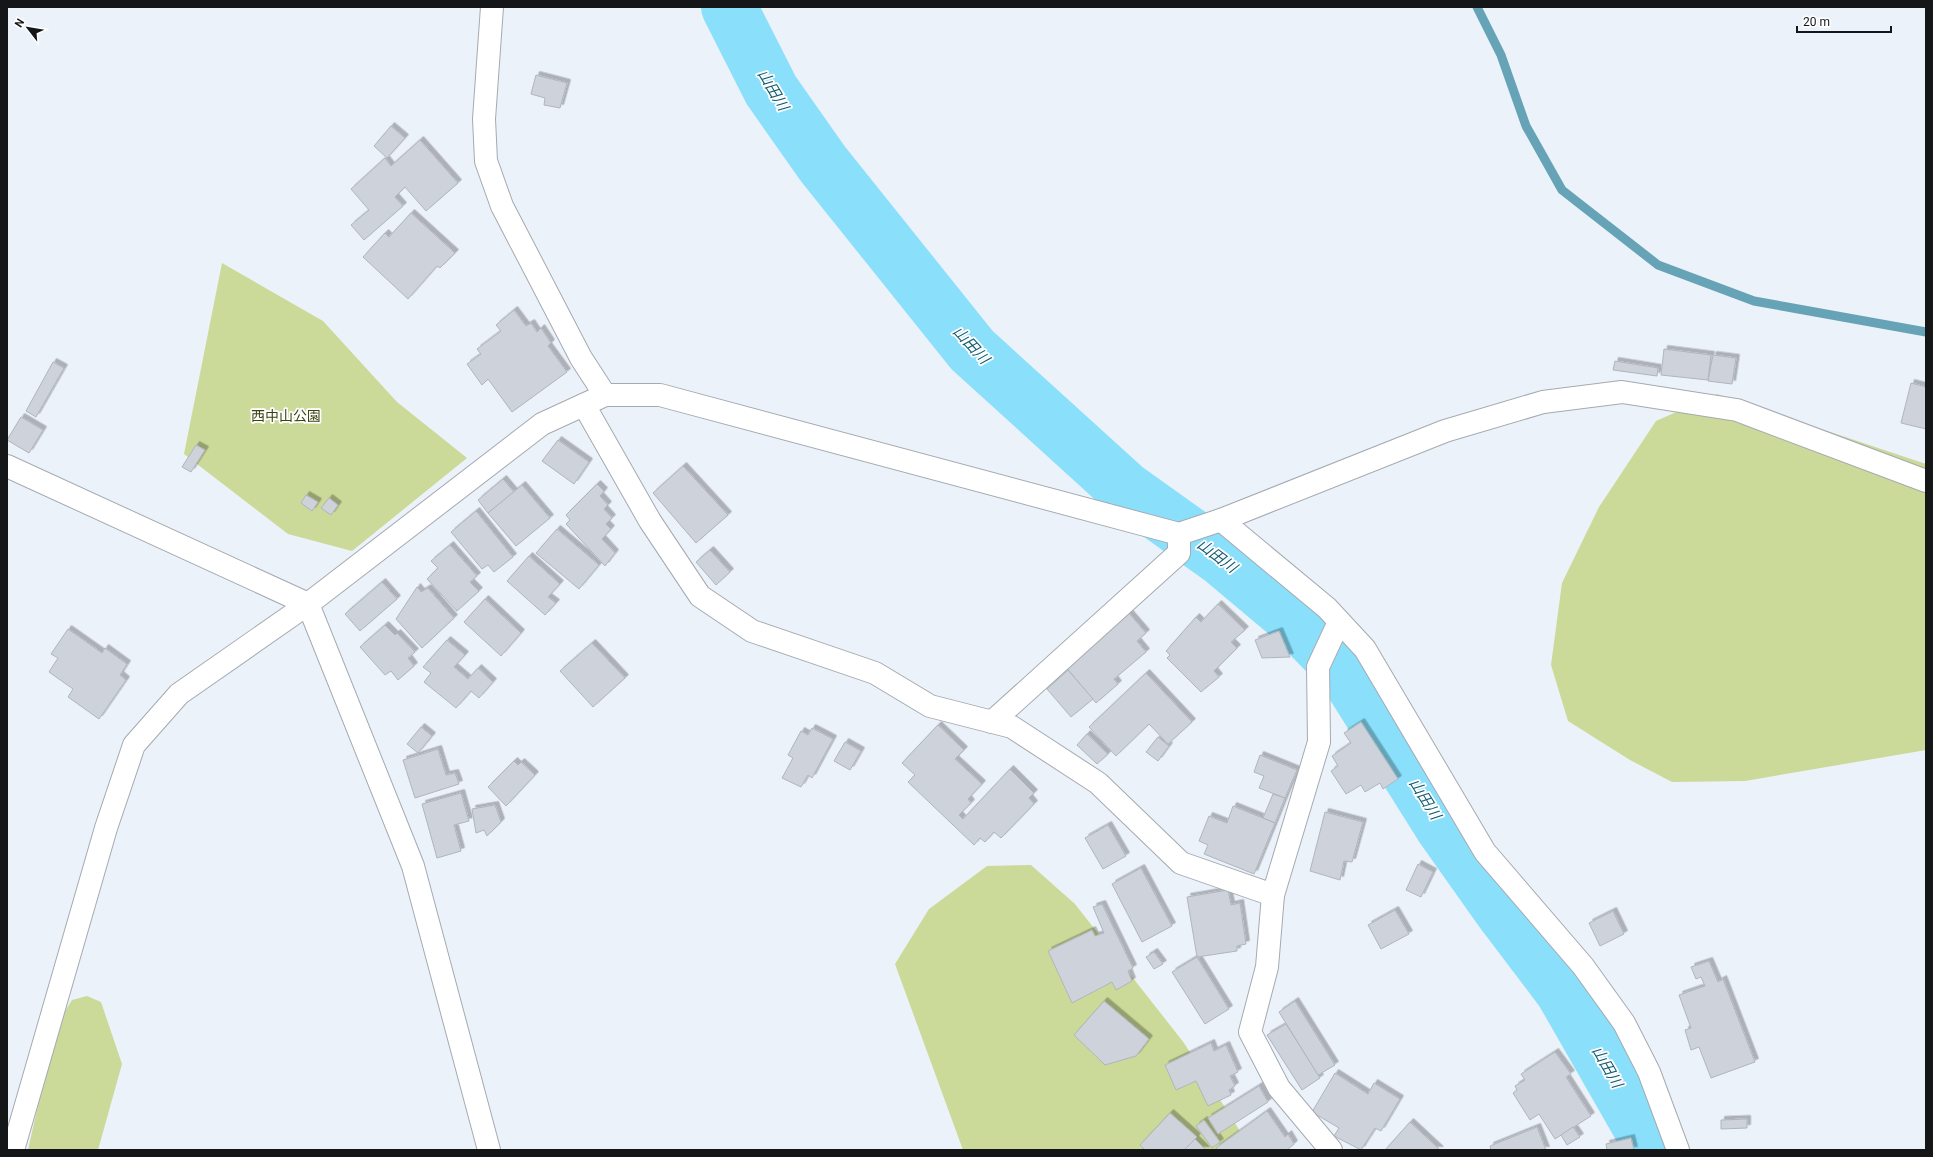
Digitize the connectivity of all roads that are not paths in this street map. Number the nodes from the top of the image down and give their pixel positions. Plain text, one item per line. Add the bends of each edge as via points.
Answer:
1 (492, 7) edge
2 (605, 395) junction
3 (584, 405) junction
4 (7, 466) edge
5 (1926, 481) edge
6 (1221, 520) junction
7 (1179, 534) junction
8 (308, 604) junction
9 (1339, 622) junction
10 (992, 722) junction
11 (1274, 895) junction
12 (13, 1150) edge
13 (489, 1150) edge
14 (1331, 1150) edge
15 (1678, 1150) edge

1 - 2 street via 484,119 486,161 502,206 581,358
2 - 3 street
2 - 7 street via 660,395
3 - 8 street via 542,424
3 - 10 street via 650,521 700,596 752,631 875,672 930,706
4 - 8 street
5 - 6 street via 1737,410 1622,392 1543,402 1445,431
6 - 7 street
6 - 9 street via 1327,608
7 - 10 street via 1179,553
8 - 12 street via 179,694 134,745 106,828
8 - 13 street via 413,866
9 - 11 street via 1318,667 1319,742
9 - 15 street via 1365,649 1485,852 1583,966 1624,1023 1649,1072
10 - 11 street via 1012,727 1098,783 1181,863
11 - 14 street via 1267,967 1250,1032 1279,1088

